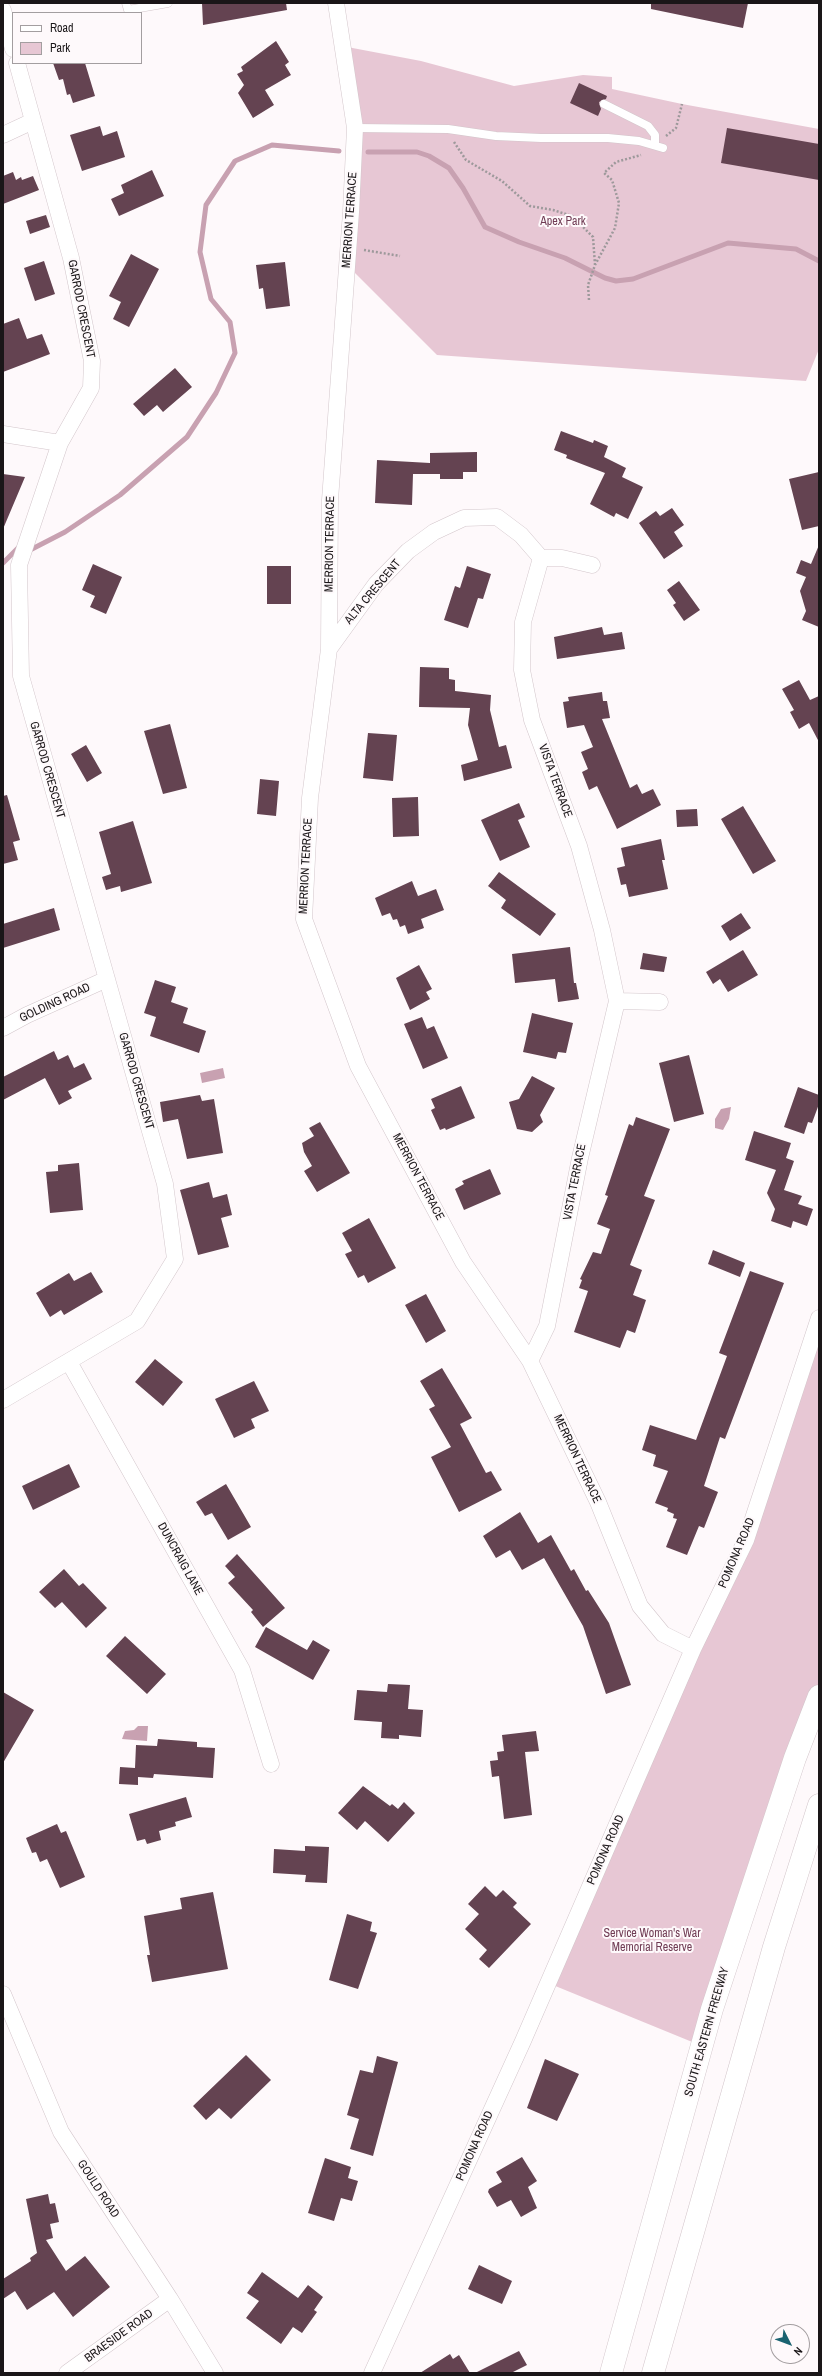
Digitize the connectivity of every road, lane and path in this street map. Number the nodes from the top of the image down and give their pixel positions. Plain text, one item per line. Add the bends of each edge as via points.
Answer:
1 (126, 3) edge
2 (168, 3) edge
3 (336, 3) edge
4 (3, 10) edge
5 (12, 45) edge
6 (17, 64) edge
7 (604, 104) dead end
8 (682, 104) dead end
9 (33, 121) junction
10 (677, 124) dead end
11 (355, 128) junction
12 (3, 135) edge
13 (453, 140) dead end
14 (655, 144) junction
15 (663, 148) dead end
16 (348, 247) junction
17 (400, 256) dead end
18 (595, 265) junction
19 (588, 300) dead end
20 (3, 434) edge
21 (60, 443) junction
22 (541, 558) junction
23 (592, 565) dead end
24 (329, 649) junction
25 (107, 979) junction
26 (617, 1001) junction
27 (660, 1002) dead end
28 (3, 1028) edge
29 (819, 1318) edge
30 (530, 1361) junction
31 (69, 1362) junction
32 (3, 1400) edge
33 (693, 1649) junction
34 (819, 1696) edge
35 (271, 1764) dead end
36 (819, 1804) edge
37 (3, 1994) edge
38 (170, 2299) junction
39 (67, 2373) edge
40 (215, 2373) edge
41 (372, 2373) edge
42 (611, 2373) edge
43 (652, 2373) edge

1 - 2 lane via 128,10
3 - 11 street, MERRION TERRACE
4 - 5 street
6 - 9 street, GARROD CRESCENT
7 - 14 lane via 648,126 655,135
8 - 10 path
9 - 12 street
9 - 21 street, GARROD CRESCENT via 71,258 92,361 91,388
11 - 14 lane via 448,129 496,136 608,138
11 - 16 street, MERRION TERRACE
13 - 18 path via 466,160 502,181 530,206 572,216 593,237
14 - 15 lane
14 - 18 path via 643,155 623,159 604,173 612,180 619,203 615,228
16 - 17 path
16 - 24 street, MERRION TERRACE via 330,500
18 - 19 path via 588,285
20 - 21 street
21 - 25 street, GARROD CRESCENT via 19,565 21,676
22 - 23 street via 562,558
22 - 24 street, ALTA CRESCENT via 497,517 464,518 434,532 408,551 376,584
22 - 26 street, VISTA TERRACE via 523,622 522,670 532,720 579,846 602,930
24 - 30 street, MERRION TERRACE via 310,798 304,919 358,1066 463,1262
25 - 28 street, GOLDING ROAD
25 - 31 street, GARROD CRESCENT via 165,1184 175,1259 136,1321
26 - 27 street
26 - 30 street, VISTA TERRACE via 580,1158 547,1326
29 - 33 street, POMONA ROAD via 746,1540
30 - 33 street, MERRION TERRACE via 598,1502 640,1606 663,1634
31 - 32 street, GARROD CRESCENT
31 - 35 street, DUNCRAIG LANE via 242,1670
33 - 41 street, POMONA ROAD via 523,2041
34 - 42 highway, SOUTH EASTERN FREEWAY via 795,1758 712,2009
36 - 43 highway via 774,1947
37 - 38 street, GOULD ROAD via 61,2132
38 - 39 street, BRAESIDE ROAD
38 - 40 street, GOULD ROAD

